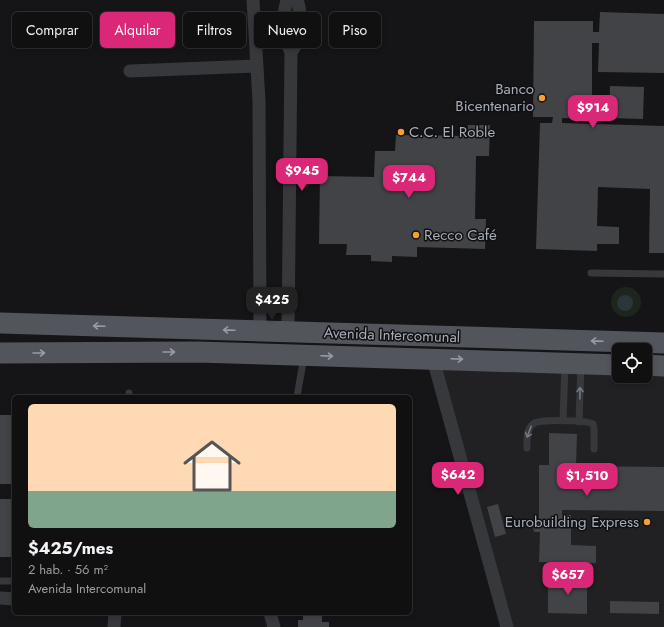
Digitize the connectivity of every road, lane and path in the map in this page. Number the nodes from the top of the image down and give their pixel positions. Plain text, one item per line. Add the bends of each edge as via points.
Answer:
1 (253, 0) edge
2 (287, 0) edge
3 (297, 0) edge
4 (291, 52) junction
5 (256, 66) junction
6 (130, 71) dead end
7 (591, 273) dead end
8 (663, 274) dead end
9 (0, 323) edge
10 (260, 331) junction
11 (288, 332) junction
12 (664, 343) edge
13 (0, 353) edge
14 (305, 355) junction
15 (433, 359) junction
16 (573, 363) junction
17 (612, 364) edge
18 (652, 365) edge
19 (664, 366) edge
20 (298, 395) edge
21 (563, 421) junction
22 (579, 422) junction
23 (527, 448) dead end
24 (594, 449) dead end
25 (0, 581) edge
26 (12, 581) edge
27 (0, 598) edge
28 (12, 598) edge
29 (115, 615) edge
30 (269, 615) edge
31 (270, 615) edge
32 (114, 627) edge
33 (268, 627) edge
34 (274, 627) edge
35 (507, 627) edge

1 - 5 street
2 - 4 street via 284,11 284,38
3 - 4 street via 299,39
4 - 11 street
5 - 6 street
5 - 10 street via 259,102
7 - 8 lane
10 -> 9 main road, Avenida Intercomunal
10 - 11 main road, Avenida Intercomunal
12 -> 11 main road, Avenida Intercomunal
13 -> 14 main road, Avenida Intercomunal via 197,352
14 -> 15 main road, Avenida Intercomunal
14 - 20 lane
15 -> 16 main road, Avenida Intercomunal
15 - 35 street
16 - 17 main road, Avenida Intercomunal
16 - 21 lane
22 -> 16 lane
18 - 19 main road
21 - 22 lane
21 -> 23 lane via 533,424 527,434
22 - 24 lane via 593,424
25 - 26 lane
27 - 28 street
29 - 32 street
30 - 33 street
31 - 34 street

